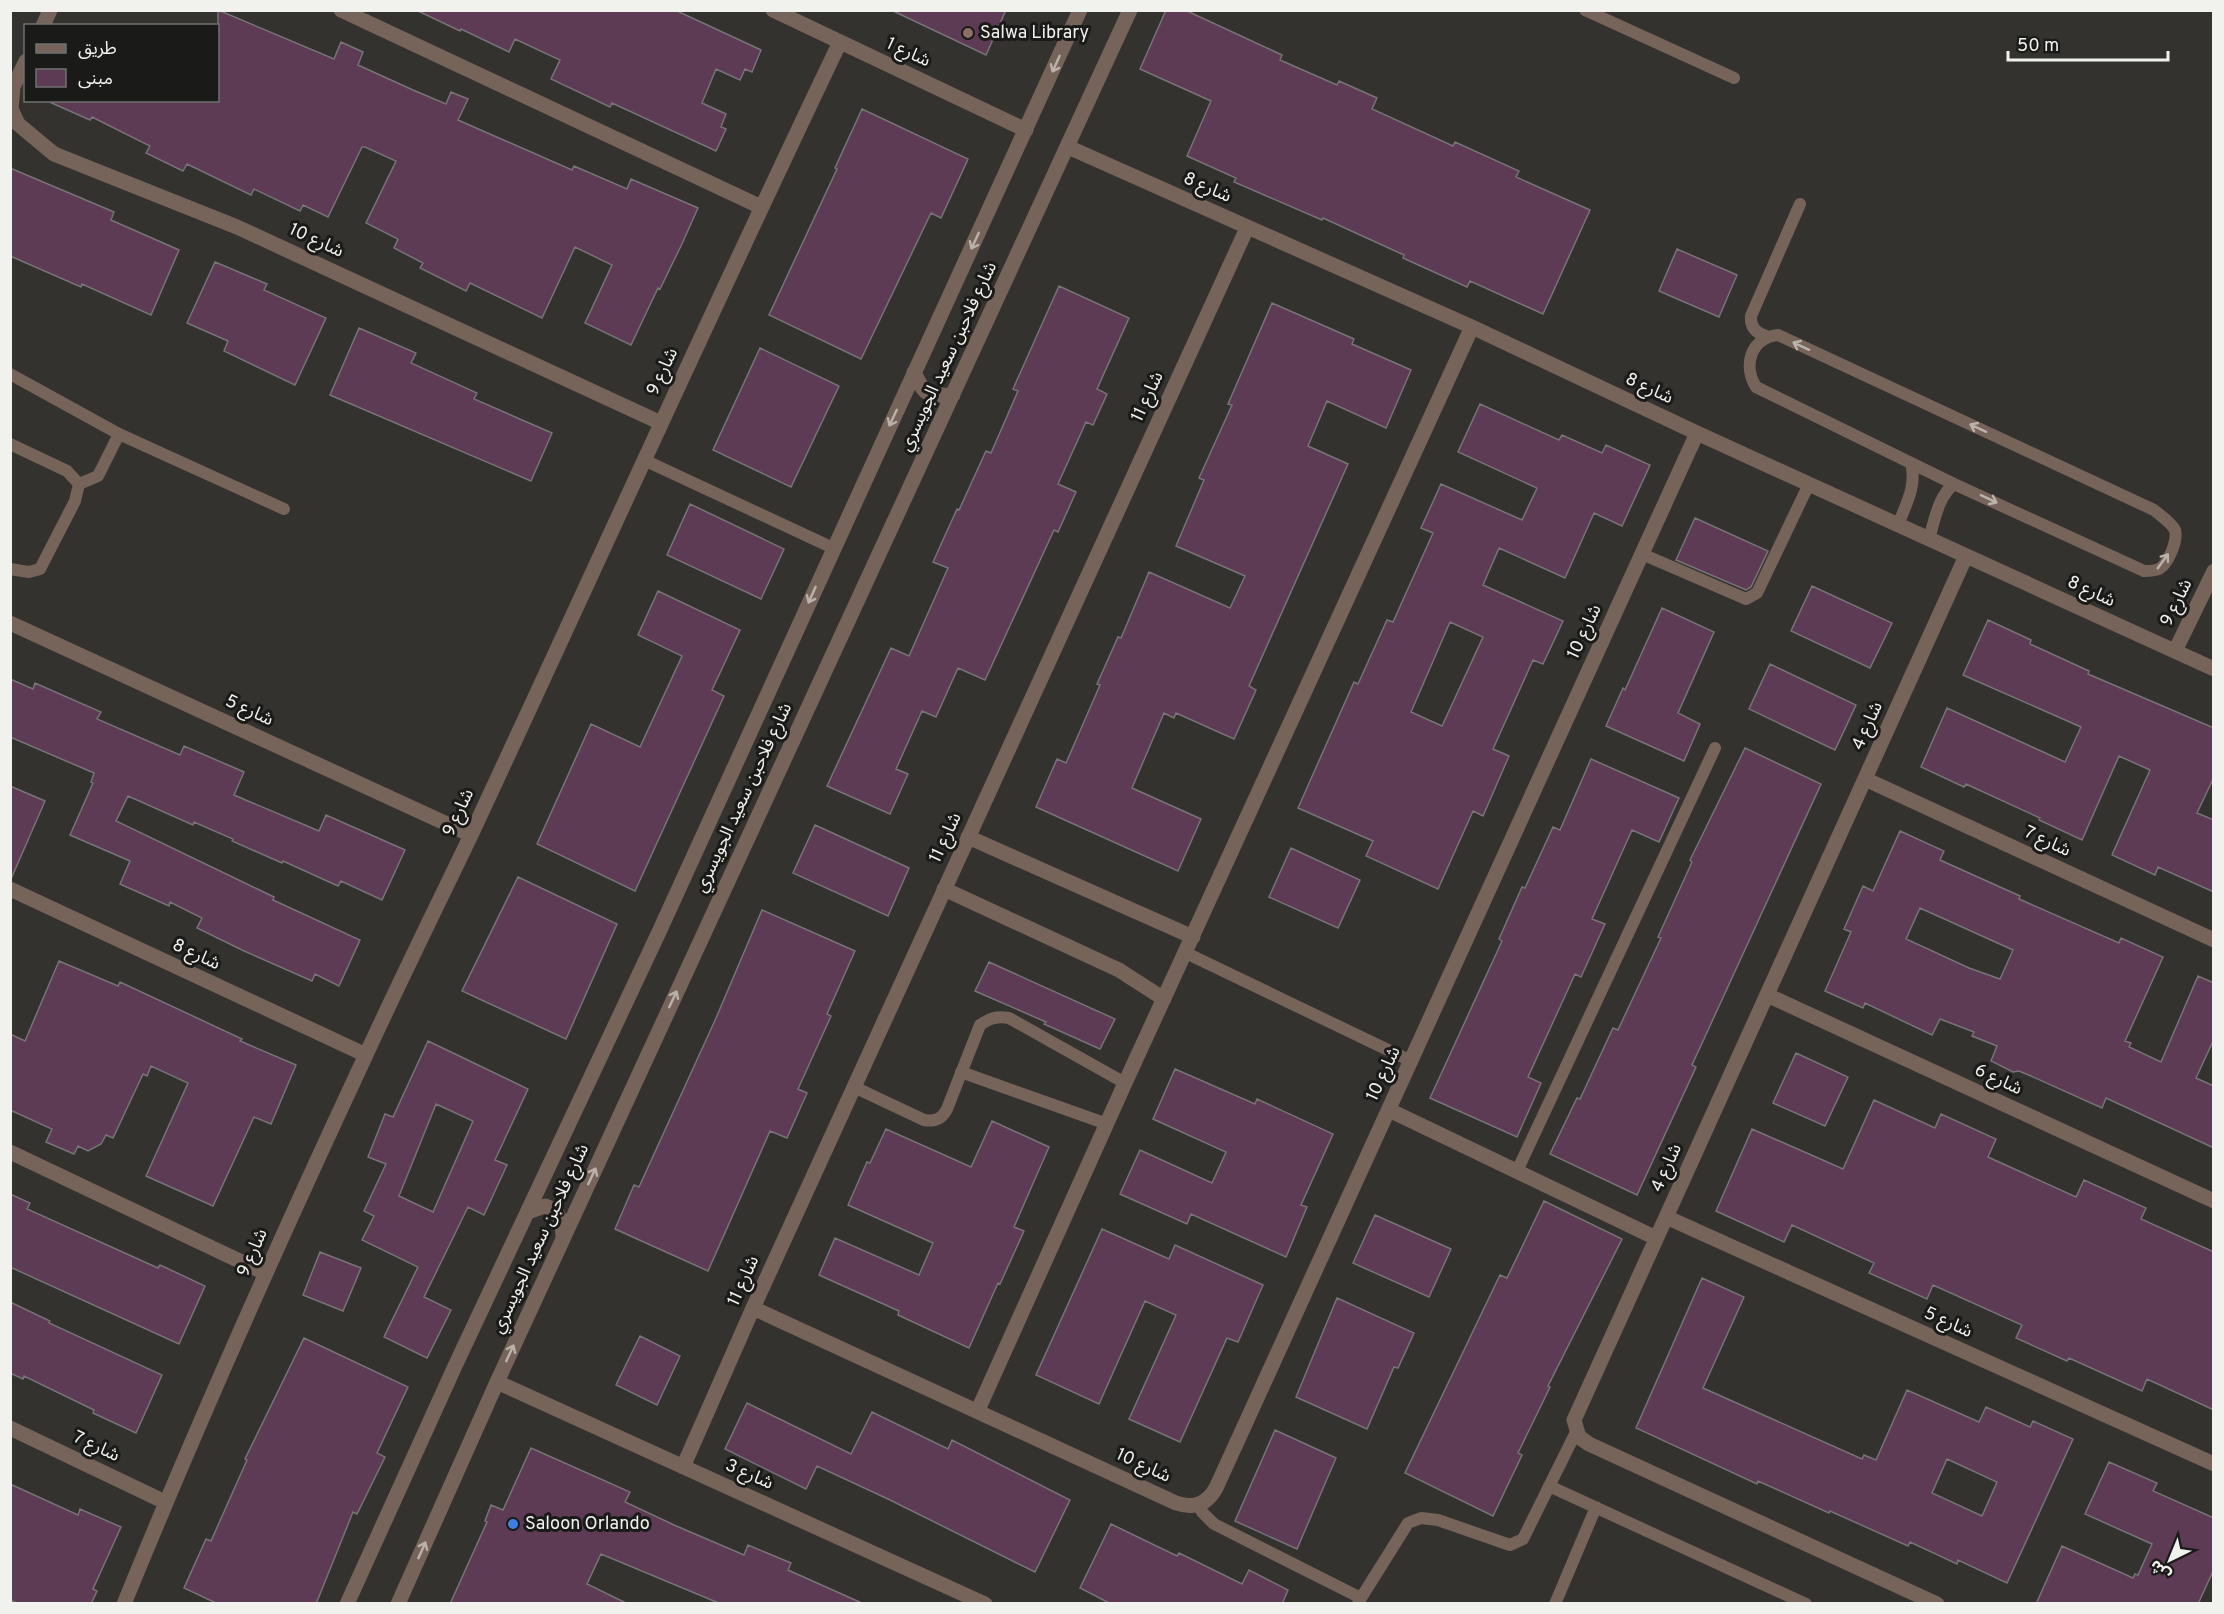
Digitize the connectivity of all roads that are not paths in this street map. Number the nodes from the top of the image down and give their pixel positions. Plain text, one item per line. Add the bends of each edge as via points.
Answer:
1 (50, 10) edge
2 (341, 10) edge
3 (773, 10) edge
4 (1080, 10) edge
5 (1131, 10) edge
6 (1585, 10) edge
7 (798, 16) edge
8 (44, 24) edge
9 (840, 42) junction
10 (24, 65) edge
11 (1734, 78) dead end
12 (1026, 130) junction
13 (1068, 147) junction
14 (1800, 204) dead end
15 (761, 207) junction
16 (1247, 228) junction
17 (1472, 327) junction
18 (1766, 336) junction
19 (914, 372) junction
20 (10, 374) edge
21 (952, 395) junction
22 (661, 423) junction
23 (1697, 433) junction
24 (119, 434) junction
25 (10, 444) edge
26 (644, 460) junction
27 (1911, 463) junction
28 (79, 484) junction
29 (1809, 484) junction
30 (1954, 484) junction
31 (284, 509) dead end
32 (1898, 525) junction
33 (1929, 539) junction
34 (833, 548) junction
35 (1642, 554) junction
36 (1966, 556) junction
37 (10, 569) edge
38 (2214, 572) edge
39 (10, 623) edge
40 (2175, 651) junction
41 (2214, 669) edge
42 (1715, 748) dead end
43 (1865, 779) junction
44 (471, 835) junction
45 (968, 837) junction
46 (10, 889) edge
47 (944, 889) junction
48 (1193, 937) junction
49 (2214, 940) edge
50 (1186, 953) junction
51 (1767, 995) junction
52 (1164, 999) junction
53 (366, 1055) junction
54 (1411, 1061) junction
55 (961, 1072) junction
56 (1125, 1083) junction
57 (854, 1087) junction
58 (1389, 1110) junction
59 (1107, 1124) junction
60 (10, 1152) edge
61 (1517, 1171) junction
62 (2214, 1201) edge
63 (528, 1212) junction
64 (1666, 1217) junction
65 (563, 1237) junction
66 (1656, 1238) junction
67 (265, 1273) junction
68 (753, 1308) junction
69 (497, 1382) junction
70 (978, 1410) junction
71 (10, 1428) edge
72 (1576, 1432) junction
73 (2214, 1464) edge
74 (682, 1467) junction
75 (1549, 1486) junction
76 (165, 1502) junction
77 (1199, 1505) junction
78 (1596, 1507) junction
79 (1360, 1601) edge
80 (1556, 1601) edge
81 (124, 1604) edge
82 (347, 1604) edge
83 (398, 1604) edge
84 (985, 1604) edge
85 (1570, 1604) edge
86 (1806, 1604) edge
87 (1937, 1604) edge

1 - 8 street
2 - 15 street
3 - 7 street, شارع 1
4 -> 12 street, شارع فلاحبن سعيد الجويسري
5 - 13 street, شارع فلاحبن سعيد الجويسري
6 - 11 lane
7 - 9 street, شارع 1
9 - 12 street, شارع 1
9 - 15 street, شارع 9
10 - 22 street, شارع 10 via 13,87 10,109 18,124 54,154 237,226
12 -> 19 street, شارع فلاحبن سعيد الجويسري
13 - 16 street, شارع 8
13 - 21 street, شارع فلاحبن سعيد الجويسري
14 - 18 lane via 1751,316 1752,326
15 - 22 street, شارع 9
16 - 17 street, شارع 8
16 - 45 street, شارع 11
17 - 23 street, شارع 8
17 - 48 street
18 - 27 lane via 1748,365 1756,387
30 -> 18 lane via 2144,571 2162,567 2176,541 2170,523 2154,510 1778,335
19 - 21 street via 922,388 932,395
19 -> 34 street, شارع فلاحبن سعيد الجويسري
20 - 24 lane
65 -> 21 street, شارع فلاحبن سعيد الجويسري
22 - 26 street, شارع 9
23 - 29 street, شارع 8
23 - 35 street, شارع 10
24 - 28 lane via 98,476
24 - 31 lane
25 - 28 lane via 68,471
26 - 34 lane
26 - 44 street, شارع 9
27 - 30 lane
27 - 32 lane via 1914,485
28 - 37 lane via 75,501 40,569
29 - 32 street, شارع 8
29 - 35 lane via 1757,594 1746,599
30 - 33 lane via 1941,499
32 - 33 street, شارع 8
33 - 36 street, شارع 8
34 -> 63 street, شارع فلاحبن سعيد الجويسري
35 - 54 street, شارع 10
36 - 40 street, شارع 8
36 - 43 street, شارع 4
38 - 40 street, شارع 9
39 - 44 street, شارع 5
40 - 41 street, شارع 8
42 - 61 lane
43 - 49 street, شارع 7
43 - 51 street, شارع 4
44 - 53 street, شارع 9
45 - 47 street, شارع 11
45 - 48 street
46 - 53 street, شارع 8
47 - 52 street via 1119,970
47 - 57 street, شارع 11
48 - 50 street
50 - 52 street
50 - 54 lane
51 - 62 street, شارع 6
51 - 64 street, شارع 4
52 - 56 street
53 - 67 street, شارع 9
54 - 58 street, شارع 10
55 - 56 lane via 980,1025 999,1016
55 - 57 lane via 945,1114 930,1121
55 - 59 lane
56 - 59 street
57 - 68 street, شارع 11
58 - 61 street
58 - 77 street, شارع 10 via 1216,1488
59 - 70 street
60 - 67 street
61 - 66 street
63 - 65 street via 545,1206 555,1209 562,1222
63 - 82 street, شارع فلاحبن سعيد الجويسري
64 - 66 street, شارع 4
64 - 73 street, شارع 5
69 -> 65 street, شارع فلاحبن سعيد الجويسري
66 - 72 street, شارع 4 via 1576,1413
67 - 76 street, شارع 9
68 - 70 street, شارع 10
68 - 74 street, شارع 11
69 - 74 street, شارع 3
83 -> 69 street, شارع فلاحبن سعيد الجويسري
70 - 77 street, شارع 10 via 1176,1503
71 - 76 street, شارع 7
72 - 75 lane
72 - 87 street via 1589,1444
74 - 84 street, شارع 3
75 - 78 lane
75 - 79 lane via 1522,1539 1510,1545 1438,1520 1421,1518 1408,1523
76 - 81 street, شارع 9
77 - 79 lane via 1208,1519 1221,1528
78 - 80 lane
78 - 86 lane
80 - 85 lane

